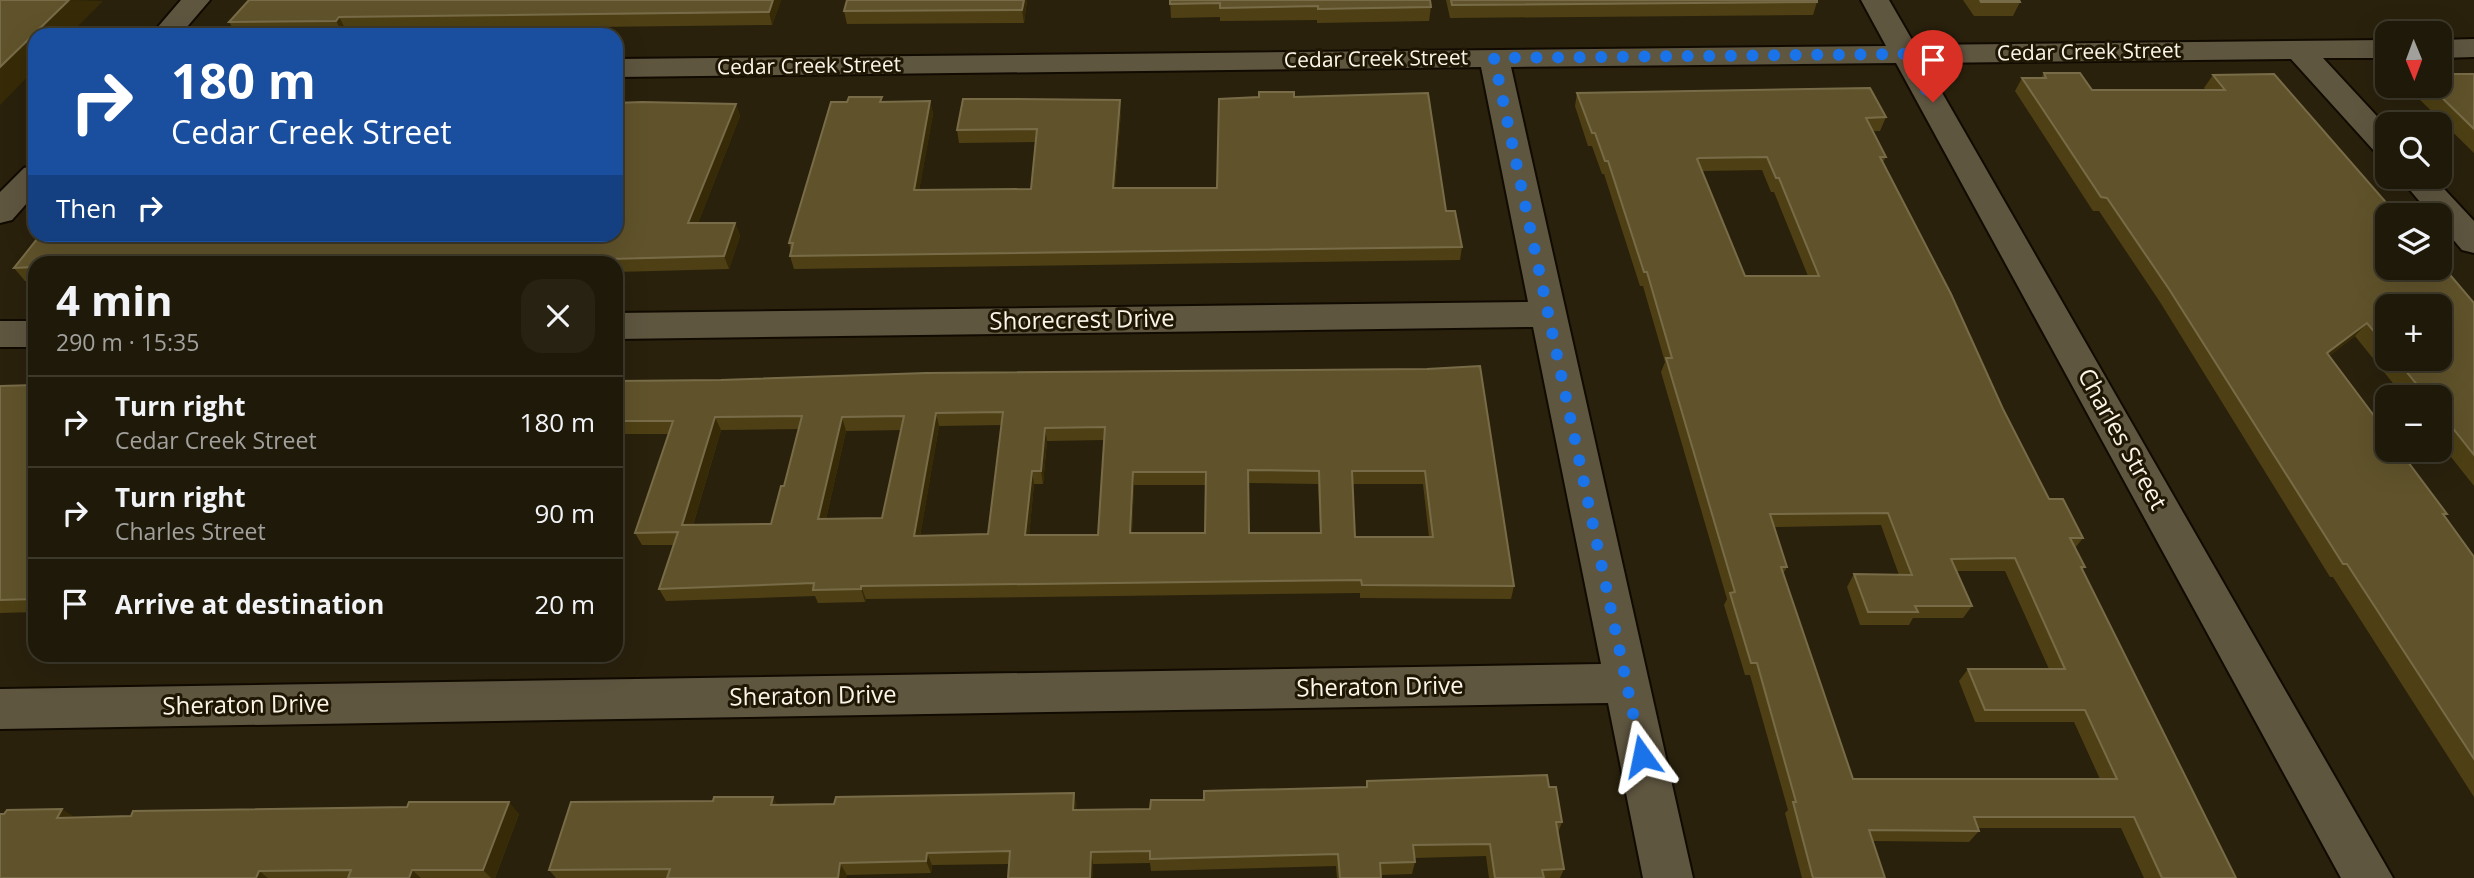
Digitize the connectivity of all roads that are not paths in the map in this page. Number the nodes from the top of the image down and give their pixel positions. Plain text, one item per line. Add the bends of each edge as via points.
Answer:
1 (197, 0) edge
2 (1875, 0) edge
3 (171, 28) edge
4 (2474, 48) edge
5 (2375, 49) edge
6 (2452, 49) edge
7 (2300, 50) junction
8 (1906, 54) junction
9 (1494, 58) junction
10 (623, 68) edge
11 (2375, 133) edge
12 (28, 182) edge
13 (2426, 189) edge
14 (0, 212) edge
15 (2474, 242) edge
16 (1549, 314) junction
17 (623, 326) edge
18 (0, 334) edge
19 (28, 334) edge
20 (1627, 683) junction
21 (0, 709) edge
22 (1668, 878) edge
23 (2368, 878) edge

1 - 3 street
2 - 8 street, Charles Street
4 - 6 street
5 - 7 street, Cedar Creek Street
7 - 8 street, Cedar Creek Street
7 - 11 street
8 - 9 street, Cedar Creek Street
8 - 23 street, Charles Street
9 - 10 street, Cedar Creek Street
9 - 16 street
12 - 14 street
13 - 15 street
16 - 17 street, Shorecrest Drive
16 - 20 street
18 - 19 street
20 - 21 street, Sheraton Drive
20 - 22 street

